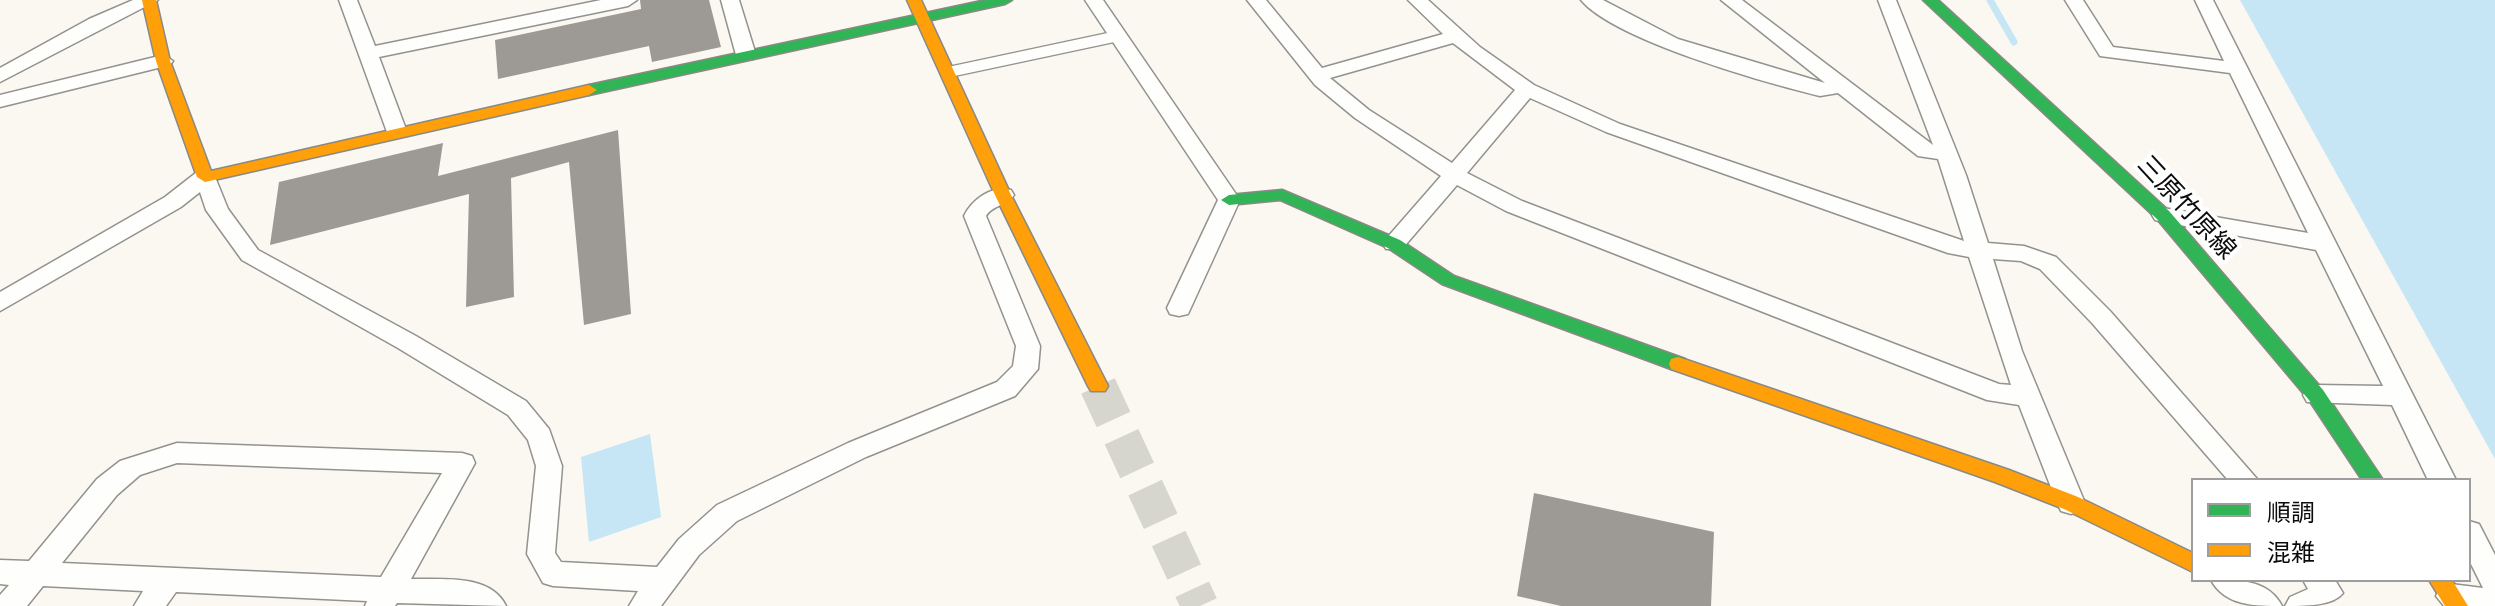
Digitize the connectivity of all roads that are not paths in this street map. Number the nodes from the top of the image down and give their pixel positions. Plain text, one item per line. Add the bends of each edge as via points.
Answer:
1 (149, 0) edge
2 (348, 0) edge
3 (628, 0) edge
4 (730, 0) edge
5 (914, 0) edge
6 (1005, 0) edge
7 (1094, 0) edge
8 (1256, 0) edge
9 (1417, 0) edge
10 (1590, 0) edge
11 (1730, 0) edge
12 (1887, 0) edge
13 (1930, 0) edge
14 (2074, 0) edge
15 (2204, 0) edge
16 (922, 18) junction
17 (1118, 36) junction
18 (1455, 36) junction
19 (368, 53) junction
20 (746, 55) junction
21 (163, 61) junction
22 (2235, 68) junction
23 (949, 72) junction
24 (1318, 75) junction
25 (0, 76) edge
26 (1841, 86) junction
27 (1527, 89) junction
28 (0, 101) edge
29 (397, 132) junction
30 (1946, 153) junction
31 (1453, 174) junction
32 (205, 177) junction
33 (1003, 195) junction
34 (1229, 200) junction
35 (2163, 215) junction
36 (2322, 243) junction
37 (1394, 244) junction
38 (1980, 251) junction
39 (0, 303) edge
40 (1179, 308) dead end
41 (1098, 386) tunnel mouth
42 (2316, 395) junction
43 (2399, 396) junction
44 (2028, 397) junction
45 (2242, 478) edge
46 (2372, 478) edge
47 (2441, 478) edge
48 (2071, 503) junction
49 (2471, 536) edge
50 (2191, 562) edge
51 (0, 572) edge
52 (36, 574) junction
53 (168, 580) junction
54 (663, 580) junction
55 (2229, 582) edge
56 (2320, 582) edge
57 (2495, 583) edge
58 (2449, 594) edge
59 (301, 596) edge
60 (384, 598) edge
61 (2495, 602) edge
62 (9, 606) edge
63 (149, 606) edge
64 (491, 606) edge
65 (644, 606) edge
66 (2267, 606) edge
67 (2300, 606) edge

1 - 21 street
1 - 25 street
2 - 19 street
3 - 19 street
4 - 20 street
5 - 16 street
6 - 16 street
7 - 17 street
8 - 24 street
9 - 18 street
10 - 26 street via 1671,42 1820,90
11 - 26 street
12 - 30 street
13 - 35 street, 三原竹原線
14 - 22 street via 2107,52
15 - 22 street
16 - 20 street
16 - 23 street
17 - 23 lane
17 - 34 street
18 - 24 street
18 - 27 street
19 - 29 street
20 - 29 street
21 - 28 street
21 - 32 street
22 - 36 street
23 - 33 street
24 - 31 street via 1362,114
26 - 30 street via 1926,151
27 - 31 street
27 - 38 street via 1613,128 1956,248
29 - 32 street
30 - 38 street
31 - 37 street
31 - 44 street via 1514,206 1982,388
32 - 39 street via 173,202
32 - 54 street via 217,210 250,255 517,408 540,436 549,466 541,554 553,574
33 - 41 street
33 - 54 street via 980,206 975,216 1028,346 1025,369 1006,389 857,450 727,513
34 - 37 street via 1282,195
34 - 40 street
35 - 36 street
35 - 42 street, 三原竹原線
36 - 43 street
37 - 48 street via 1448,280
38 - 44 street
38 - 45 street via 2024,254 2048,263
42 - 43 street
42 - 46 street, 三原竹原線
43 - 47 street
44 - 48 street
48 - 50 street
49 - 57 street
51 - 52 street
52 - 53 street
52 - 60 street via 107,487 130,468 177,453 462,463
52 - 62 street
53 - 59 street
53 - 63 street
54 - 65 street
55 - 66 street
56 - 67 street via 2328,593
58 - 61 street
59 - 60 street
60 - 64 street via 472,594

